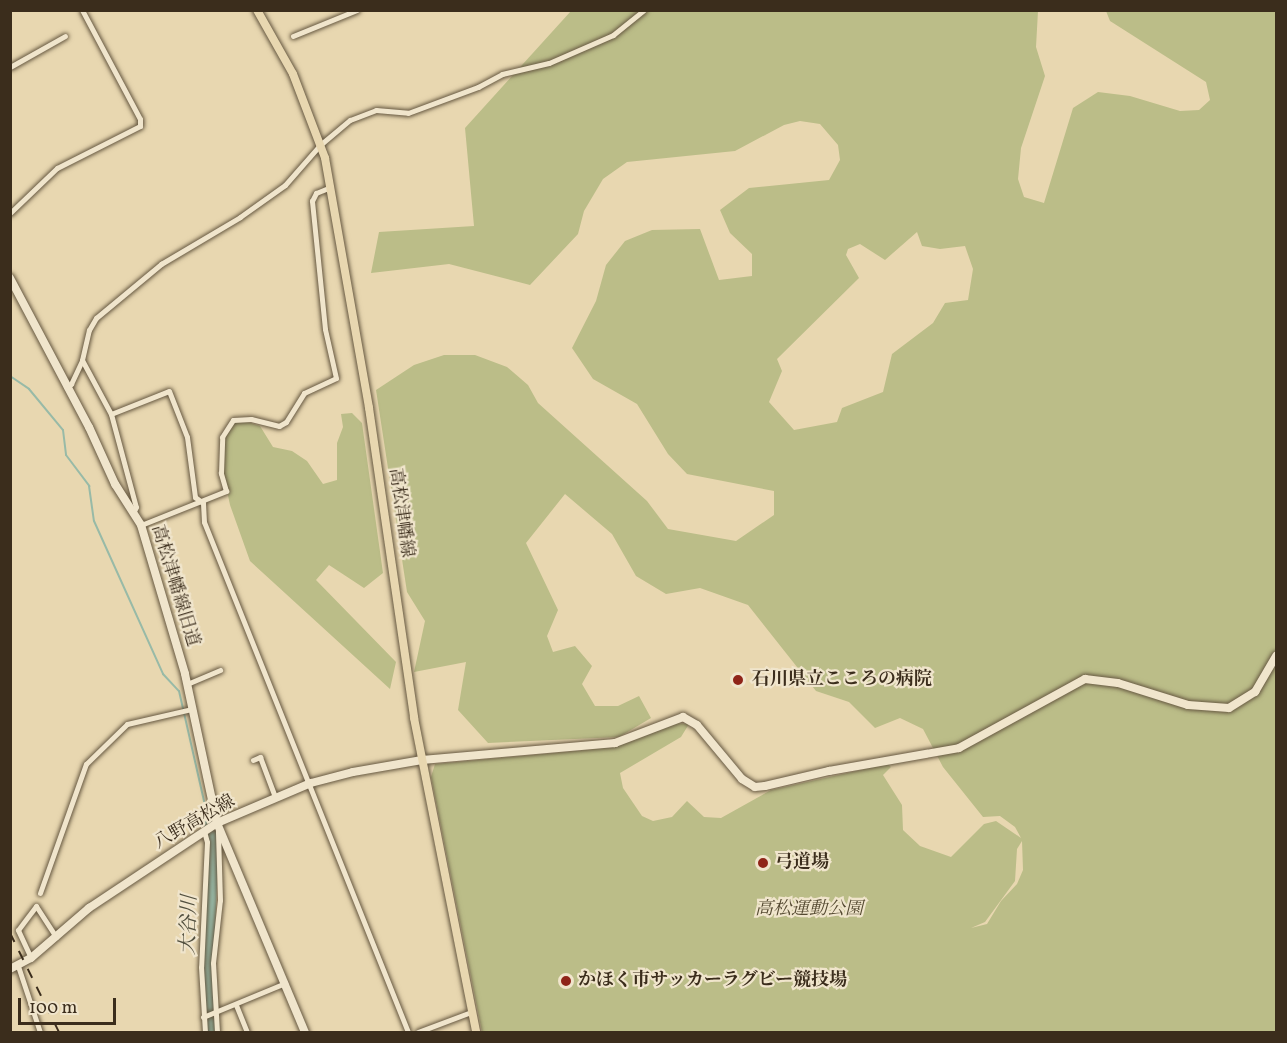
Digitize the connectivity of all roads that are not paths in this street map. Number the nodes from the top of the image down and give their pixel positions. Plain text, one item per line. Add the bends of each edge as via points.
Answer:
1 (81, 10) edge
2 (257, 10) edge
3 (357, 10) edge
4 (644, 10) edge
5 (65, 36) dead end
6 (293, 36) dead end
7 (10, 67) edge
8 (320, 145) junction
9 (331, 187) junction
10 (10, 213) edge
11 (10, 279) edge
12 (82, 360) junction
13 (66, 387) junction
14 (111, 414) junction
15 (203, 502) junction
16 (133, 513) junction
17 (141, 525) junction
18 (1276, 656) edge
19 (220, 670) dead end
20 (187, 684) junction
21 (190, 709) junction
22 (253, 760) dead end
23 (422, 760) junction
24 (311, 783) junction
25 (275, 797) junction
26 (211, 827) junction
27 (40, 893) dead end
28 (56, 937) junction
29 (31, 958) junction
30 (14, 967) edge
31 (285, 984) junction
32 (236, 1005) junction
33 (471, 1012) junction
34 (214, 1013) junction
35 (205, 1017) junction
36 (40, 1032) edge
37 (205, 1032) edge
38 (217, 1032) edge
39 (247, 1032) edge
40 (305, 1032) edge
41 (408, 1032) edge
42 (418, 1032) edge
43 (476, 1032) edge

1 - 10 street via 140,119 140,126 57,168
2 - 8 main road, 高松津幡線 via 293,74
3 - 6 street
4 - 8 street via 613,34 549,63 502,74 408,113 364,112
5 - 7 street
8 - 9 main road, 高松津幡線
8 - 12 street via 285,185 161,264 96,318
9 - 15 street via 316,193 312,201 322,268 325,329 336,378 304,393 279,426 242,418 225,427 221,473 226,490
9 - 23 main road, 高松津幡線
11 - 13 street, 高松津幡線旧道
12 - 13 street
12 - 14 street
13 - 16 street, 高松津幡線旧道
14 - 15 street via 169,391 187,437 195,497
14 - 16 street via 136,507
15 - 17 street
15 - 24 street via 204,522
16 - 17 street, 高松津幡線旧道
17 - 20 street, 高松津幡線旧道
18 - 23 street, 八野高松線 via 1256,692 1229,708 1188,705 1118,683 1085,679 959,748 765,786 755,787 742,779 697,725 683,717 606,745
19 - 20 street
20 - 21 street, 高松津幡線旧道
21 - 26 street, 高松津幡線旧道
21 - 27 street via 127,724 86,764
22 - 25 street via 260,757
23 - 24 street, 八野高松線
23 - 33 main road, 高松津幡線
24 - 25 street, 八野高松線
24 - 41 street
25 - 26 street, 八野高松線
26 - 28 street, 八野高松線 via 89,908
26 - 31 street, 高松津幡線旧道
26 - 34 street via 220,877 213,963
26 - 35 street via 201,967
28 - 29 street, 八野高松線
28 - 29 street via 36,906 18,930
29 - 30 street, 八野高松線
30 - 36 street
31 - 32 street
31 - 40 street, 高松津幡線旧道
32 - 34 street
32 - 39 street
33 - 42 street
33 - 43 main road, 高松津幡線
34 - 35 street
34 - 38 street
35 - 37 street

